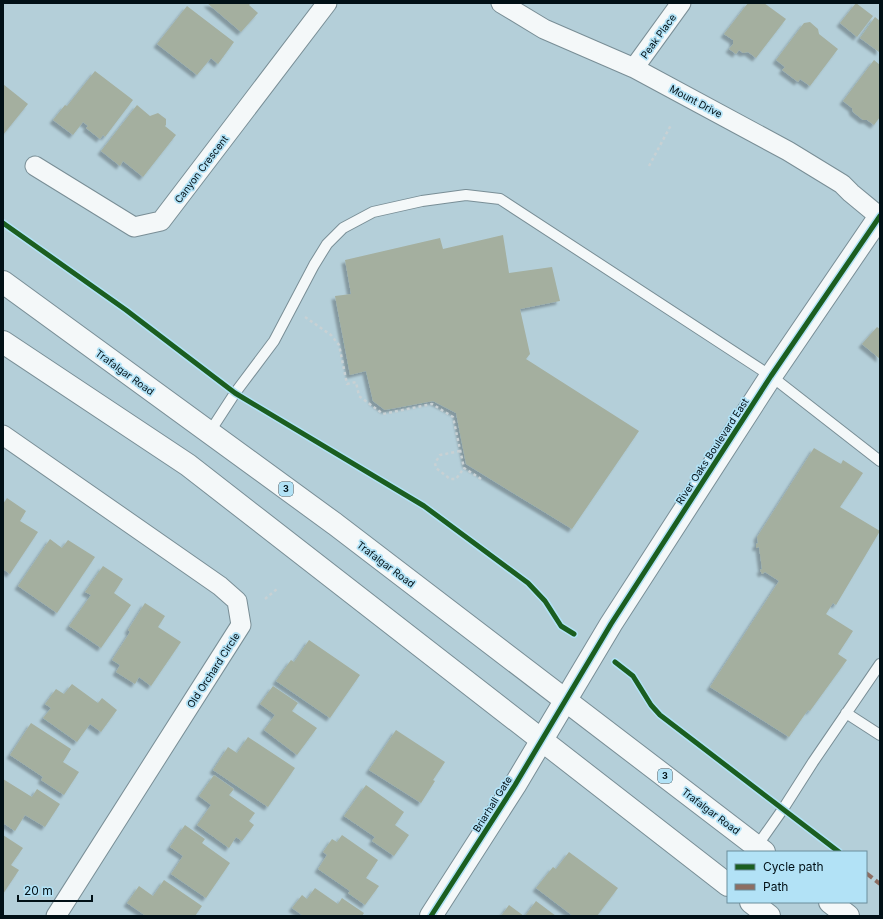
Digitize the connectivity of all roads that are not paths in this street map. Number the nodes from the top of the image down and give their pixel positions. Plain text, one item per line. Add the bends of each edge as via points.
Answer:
1 (327, 3) edge
2 (501, 3) edge
3 (681, 3) edge
4 (634, 68) junction
5 (35, 166) dead end
6 (880, 217) edge
7 (3, 282) edge
8 (3, 342) edge
9 (771, 376) junction
10 (209, 433) junction
11 (3, 435) edge
12 (880, 461) edge
13 (880, 664) edge
14 (566, 700) junction
15 (846, 713) junction
16 (880, 735) edge
17 (542, 740) junction
18 (761, 849) edge
19 (727, 884) edge
20 (751, 903) edge
21 (831, 903) edge
22 (56, 916) edge
23 (432, 916) edge
24 (769, 916) edge
25 (848, 916) edge

1 - 5 street, Canyon Crescent via 161,221 134,227
2 - 4 street, Mount Drive via 544,29
3 - 4 street, Peak Place
4 - 6 street, Mount Drive via 788,151 842,184
6 - 9 main road, River Oaks Boulevard East
7 - 10 main road, Trafalgar Road / 3
8 - 17 main road via 188,465
9 - 10 lane via 500,199 466,195 422,201 373,212 343,228 327,244 274,341
9 - 12 lane
9 - 14 main road, River Oaks Boulevard East via 595,648
10 - 14 main road, Trafalgar Road / 3 via 335,524
11 - 22 street, Old Orchard Circle via 220,586 237,600 241,625
13 - 15 lane
14 - 17 main road, Briarhall Gate
14 - 18 main road, Trafalgar Road / 3
15 - 16 lane
15 - 18 lane via 813,762
17 - 19 main road
17 - 23 main road, Briarhall Gate
20 - 24 main road
21 - 25 main road

